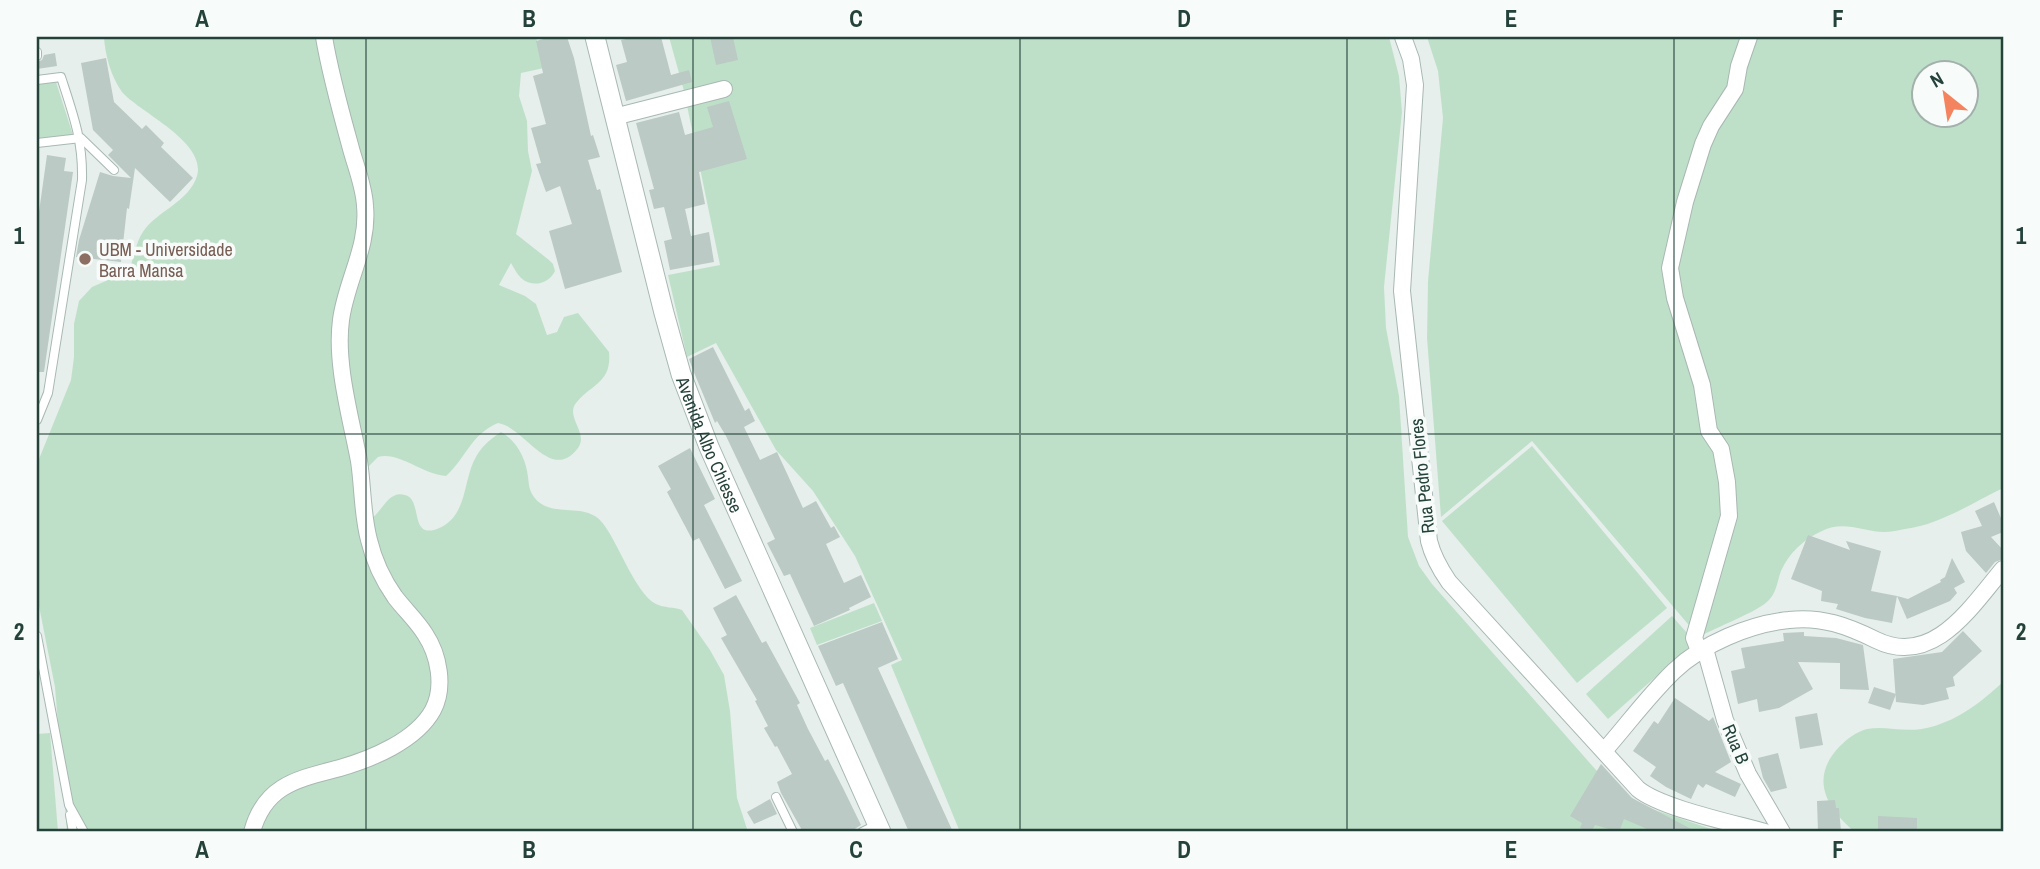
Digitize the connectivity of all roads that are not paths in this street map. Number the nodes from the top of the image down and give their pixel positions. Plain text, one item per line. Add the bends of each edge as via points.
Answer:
1 (324, 37) edge
2 (595, 37) edge
3 (1403, 37) edge
4 (1749, 37) edge
5 (39, 69) dead end
6 (39, 80) edge
7 (724, 89) dead end
8 (614, 117) junction
9 (81, 138) junction
10 (37, 143) edge
11 (114, 170) dead end
12 (37, 420) edge
13 (2003, 569) edge
14 (37, 636) edge
15 (1703, 651) junction
16 (1604, 751) junction
17 (776, 797) dead end
18 (69, 805) junction
19 (874, 830) edge
20 (73, 832) edge
21 (84, 832) edge
22 (252, 832) edge
23 (793, 832) edge
24 (1765, 832) edge
25 (1782, 832) edge

1 - 22 street via 366,208 363,242 340,332 368,537 389,587 430,643 439,688 433,709 411,734 364,759 282,787
2 - 8 street, Avenida Albo Chiesse
3 - 16 street, Rua Pedro Flores via 1415,85 1402,291 1429,541 1449,582
4 - 15 street, Rua B via 1735,89 1703,144 1670,268 1702,385 1709,430 1721,449 1727,482 1729,516 1695,635 1695,644
5 - 6 lane
6 - 9 lane via 61,77
7 - 8 street
8 - 19 street, Avenida Albo Chiesse via 681,374
9 - 10 lane
9 - 11 lane
9 - 12 lane via 82,180 48,393
13 - 15 street via 1952,627 1922,644 1900,648 1842,625 1808,619 1764,625
14 - 18 lane
15 - 16 street via 1673,672
15 - 25 street, Rua B via 1748,774
16 - 24 street, Rua Pedro Flores via 1644,794
17 - 23 lane
18 - 20 lane
18 - 21 lane

